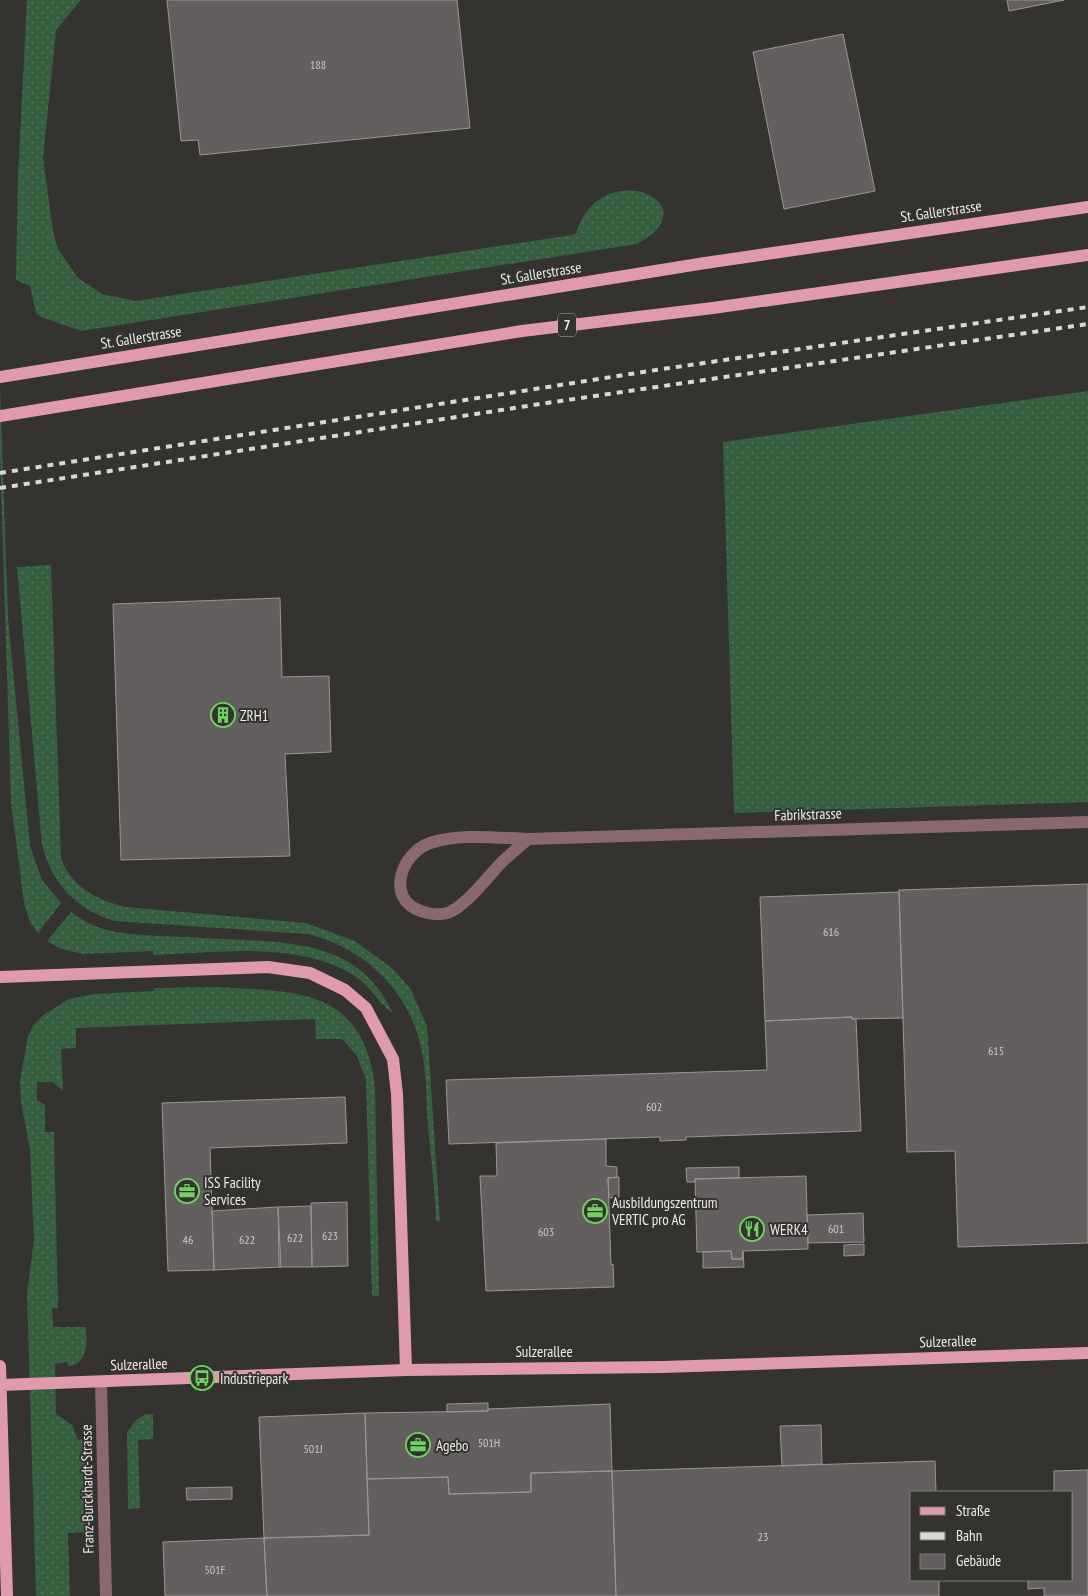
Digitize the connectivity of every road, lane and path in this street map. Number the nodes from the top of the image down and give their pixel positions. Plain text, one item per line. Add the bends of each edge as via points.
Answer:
1 (1088, 207) edge
2 (1088, 255) edge
3 (0, 377) edge
4 (0, 416) edge
5 (1088, 822) edge
6 (528, 839) junction
7 (0, 976) edge
8 (1088, 1353) edge
9 (0, 1366) edge
10 (406, 1370) junction
11 (101, 1382) junction
12 (0, 1385) edge
13 (7, 1596) edge
14 (106, 1596) edge

1 - 3 main road, St. Gallerstrasse via 705,263
2 - 4 main road, 7 via 713,308 512,332
5 - 6 street, Fabrikstrasse
6 - 6 street, Fabrikstrasse via 474,893 448,913 428,913 410,907 401,896 404,867 429,843 455,838
7 - 10 main road via 268,967 310,974 345,990 366,1008 393,1059 395,1077
8 - 10 main road, Sulzerallee via 662,1367
9 - 13 main road
10 - 11 main road, Sulzerallee
11 - 12 main road, Sulzerallee
11 - 14 street, Franz-Burckhardt-Strasse

